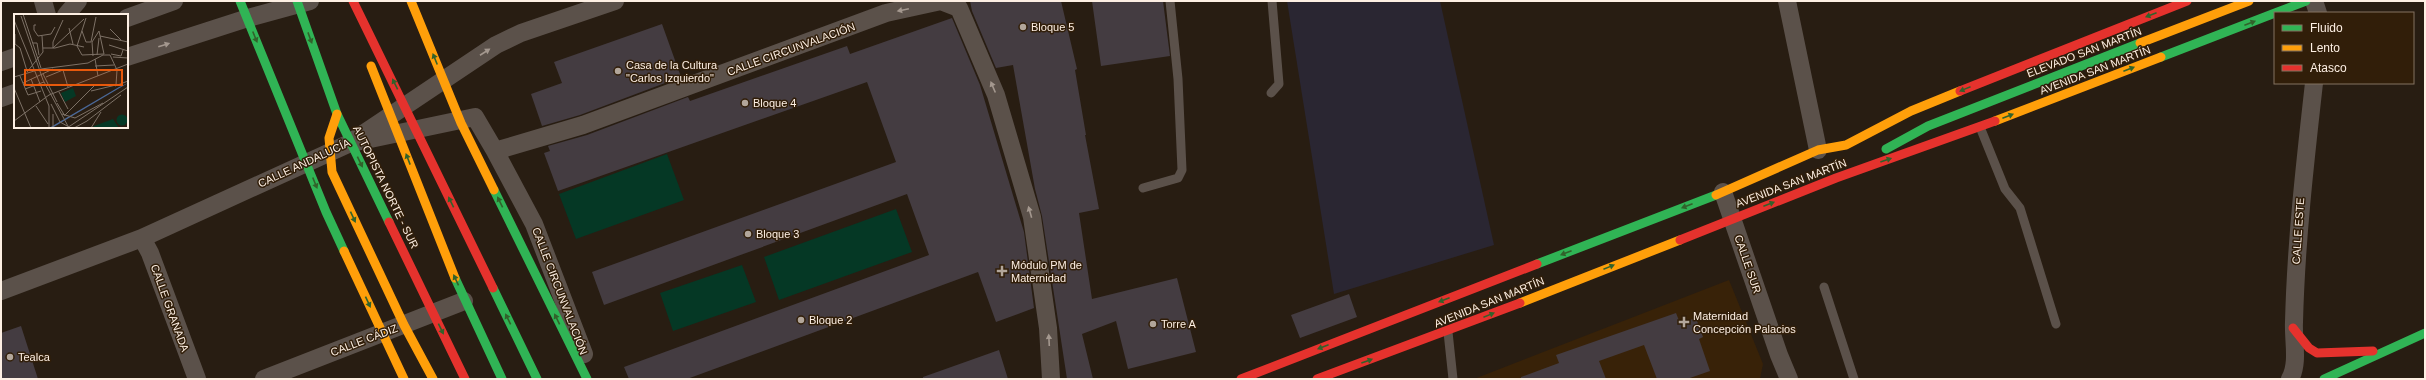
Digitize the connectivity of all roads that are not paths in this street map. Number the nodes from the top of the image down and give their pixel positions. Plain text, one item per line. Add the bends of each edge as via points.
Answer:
1 (43, 1) edge
2 (78, 1) edge
3 (174, 1) edge
4 (240, 1) edge
5 (296, 1) edge
6 (310, 1) edge
7 (346, 1) edge
8 (353, 1) edge
9 (411, 1) edge
10 (615, 1) edge
11 (1170, 1) edge
12 (1272, 1) edge
13 (1787, 1) edge
14 (2187, 1) edge
15 (2250, 1) edge
16 (2306, 1) edge
17 (2314, 1) edge
18 (2278, 12) edge
19 (2318, 12) edge
20 (2274, 13) edge
21 (47, 14) edge
22 (67, 14) edge
23 (128, 18) edge
24 (360, 38) dead end
25 (14, 56) edge
26 (128, 57) edge
27 (369, 60) dead end
28 (1, 62) edge
29 (2314, 84) edge
30 (14, 93) edge
31 (1271, 93) dead end
32 (1, 98) edge
33 (337, 114) junction
34 (1928, 126) junction
35 (1980, 127) junction
36 (348, 144) junction
37 (1846, 145) junction
38 (1818, 150) junction
39 (495, 151) junction
40 (1836, 178) junction
41 (1143, 188) dead end
42 (1723, 192) junction
43 (1732, 218) junction
44 (142, 238) junction
45 (1824, 287) dead end
46 (1, 291) edge
47 (464, 301) dead end
48 (2056, 324) dead end
49 (2293, 328) junction
50 (1448, 332) junction
51 (2425, 333) edge
52 (516, 336) junction
53 (2386, 350) junction
54 (1779, 355) junction
55 (197, 379) edge
56 (264, 379) edge
57 (404, 379) edge
58 (433, 379) edge
59 (465, 379) edge
60 (502, 379) edge
61 (537, 379) edge
62 (541, 379) edge
63 (587, 379) edge
64 (594, 379) edge
65 (1051, 379) edge
66 (1241, 379) edge
67 (1317, 379) edge
68 (1453, 379) edge
69 (1777, 379) edge
70 (1789, 379) edge
71 (1854, 379) edge
72 (2290, 379) edge
73 (2324, 379) edge

1 - 21 street
2 - 22 street
3 - 23 street
4 -> 57 main road, bridge via 326,212
5 -> 33 main road, AUTOPISTA NORTE - SUR, bridge
26 -> 6 street
7 - 24 main road
52 -> 8 main road, bridge
63 -> 9 main road, bridge via 461,123
36 -> 10 street, CALLE ANDALUCÍA via 496,45 521,33
11 - 41 lane via 1178,79 1182,170 1178,178
12 - 31 lane via 1279,84
13 - 38 street
14 -> 37 main road, AVENIDA SAN MARTÍN via 1911,111
15 - 34 main road, ELEVADO SAN MARTÍN
16 - 18 main road, AVENIDA SAN MARTÍN
17 - 19 street
35 -> 20 main road, AVENIDA SAN MARTÍN
25 - 28 street
60 -> 27 main road, bridge via 447,260
29 - 49 street, CALLE ESTE via 2299,210
30 - 32 street
33 -> 58 main road, bridge via 329,138 332,172 404,325
33 -> 59 main road, AUTOPISTA NORTE - SUR, bridge
34 - 37 main road
34 - 40 main road
40 -> 35 main road, AVENIDA SAN MARTÍN
35 - 48 lane via 2004,189 2020,208
36 - 39 street via 475,117
36 - 44 street, CALLE ANDALUCÍA
37 - 38 main road, AVENIDA SAN MARTÍN
38 - 42 main road, AVENIDA SAN MARTÍN
39 - 64 street, CALLE CIRCUNVALACIÓN via 534,224
65 -> 39 street, CALLE CIRCUNVALACIÓN via 1048,328 1032,218 996,95 959,8 941,1 886,13 583,125
43 -> 40 main road, AVENIDA SAN MARTÍN
42 - 43 street, CALLE SUR
42 -> 66 main road, AVENIDA SAN MARTÍN
50 -> 43 main road, AVENIDA SAN MARTÍN
43 - 54 street, CALLE SUR
44 - 46 street, CALLE ANDALUCÍA
44 - 55 street, CALLE GRANADA via 150,253
45 - 71 lane
47 - 56 street, CALLE CÁDIZ
49 - 53 main road via 2309,348 2318,353
49 - 72 street, CALLE ESTE via 2295,358
67 -> 50 main road, AVENIDA SAN MARTÍN
50 - 68 lane
51 - 53 main road
52 - 61 main road, bridge
52 - 62 main road, bridge
53 - 73 main road
54 - 69 street, CALLE SUR
54 - 70 street, CALLE SUR

